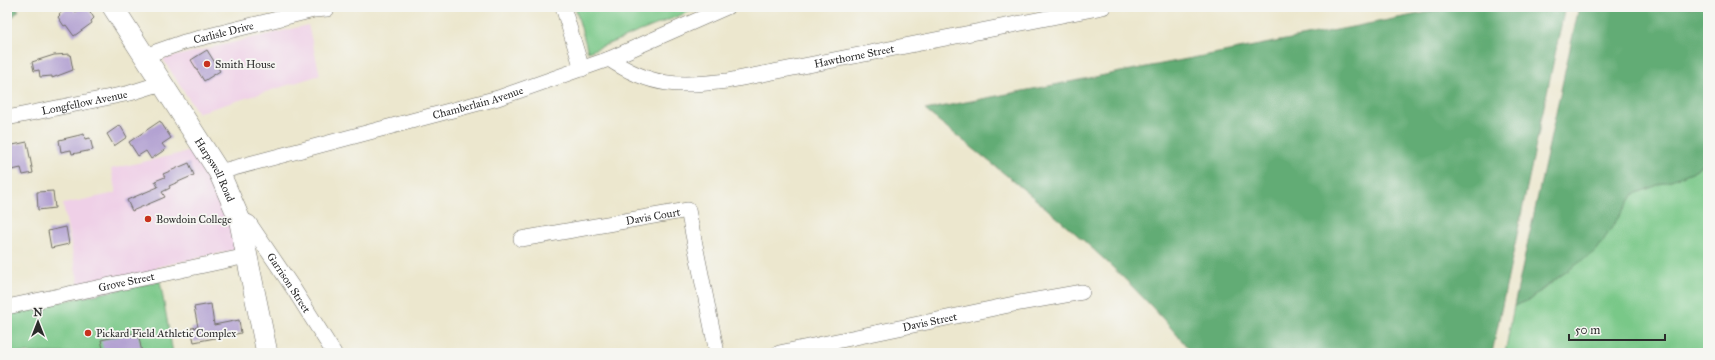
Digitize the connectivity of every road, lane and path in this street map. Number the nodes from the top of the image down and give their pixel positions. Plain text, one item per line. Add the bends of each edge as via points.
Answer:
1 (113, 7) edge
2 (563, 7) edge
3 (727, 7) edge
4 (1103, 7) edge
5 (328, 9) dead end
6 (144, 56) junction
7 (609, 59) junction
8 (582, 69) junction
9 (162, 83) junction
10 (7, 118) edge
11 (219, 172) junction
12 (239, 218) junction
13 (522, 239) dead end
14 (247, 256) junction
15 (1082, 292) dead end
16 (7, 307) edge
17 (267, 353) edge
18 (334, 353) edge
19 (717, 353) edge
20 (779, 353) edge

1 - 6 main road, Harpswell Road
2 - 8 street
3 - 7 street, Chamberlain Avenue
4 - 7 street, Hawthorne Street via 700,84 678,85 658,82 624,69
5 - 6 street, Carlisle Drive via 314,10 184,42
6 - 9 main road, Harpswell Road
7 - 8 street, Chamberlain Avenue
8 - 11 street, Chamberlain Avenue via 498,98
9 - 10 street, Longfellow Avenue via 130,93
9 - 11 main road, Harpswell Road
11 - 12 main road, Harpswell Road
12 - 14 main road, Harpswell Road
12 - 18 street, Garrison Street via 249,223
13 - 19 street, Davis Court via 688,210
14 - 16 street, Grove Street
14 - 17 main road, Harpswell Road
15 - 20 street, Davis Street

